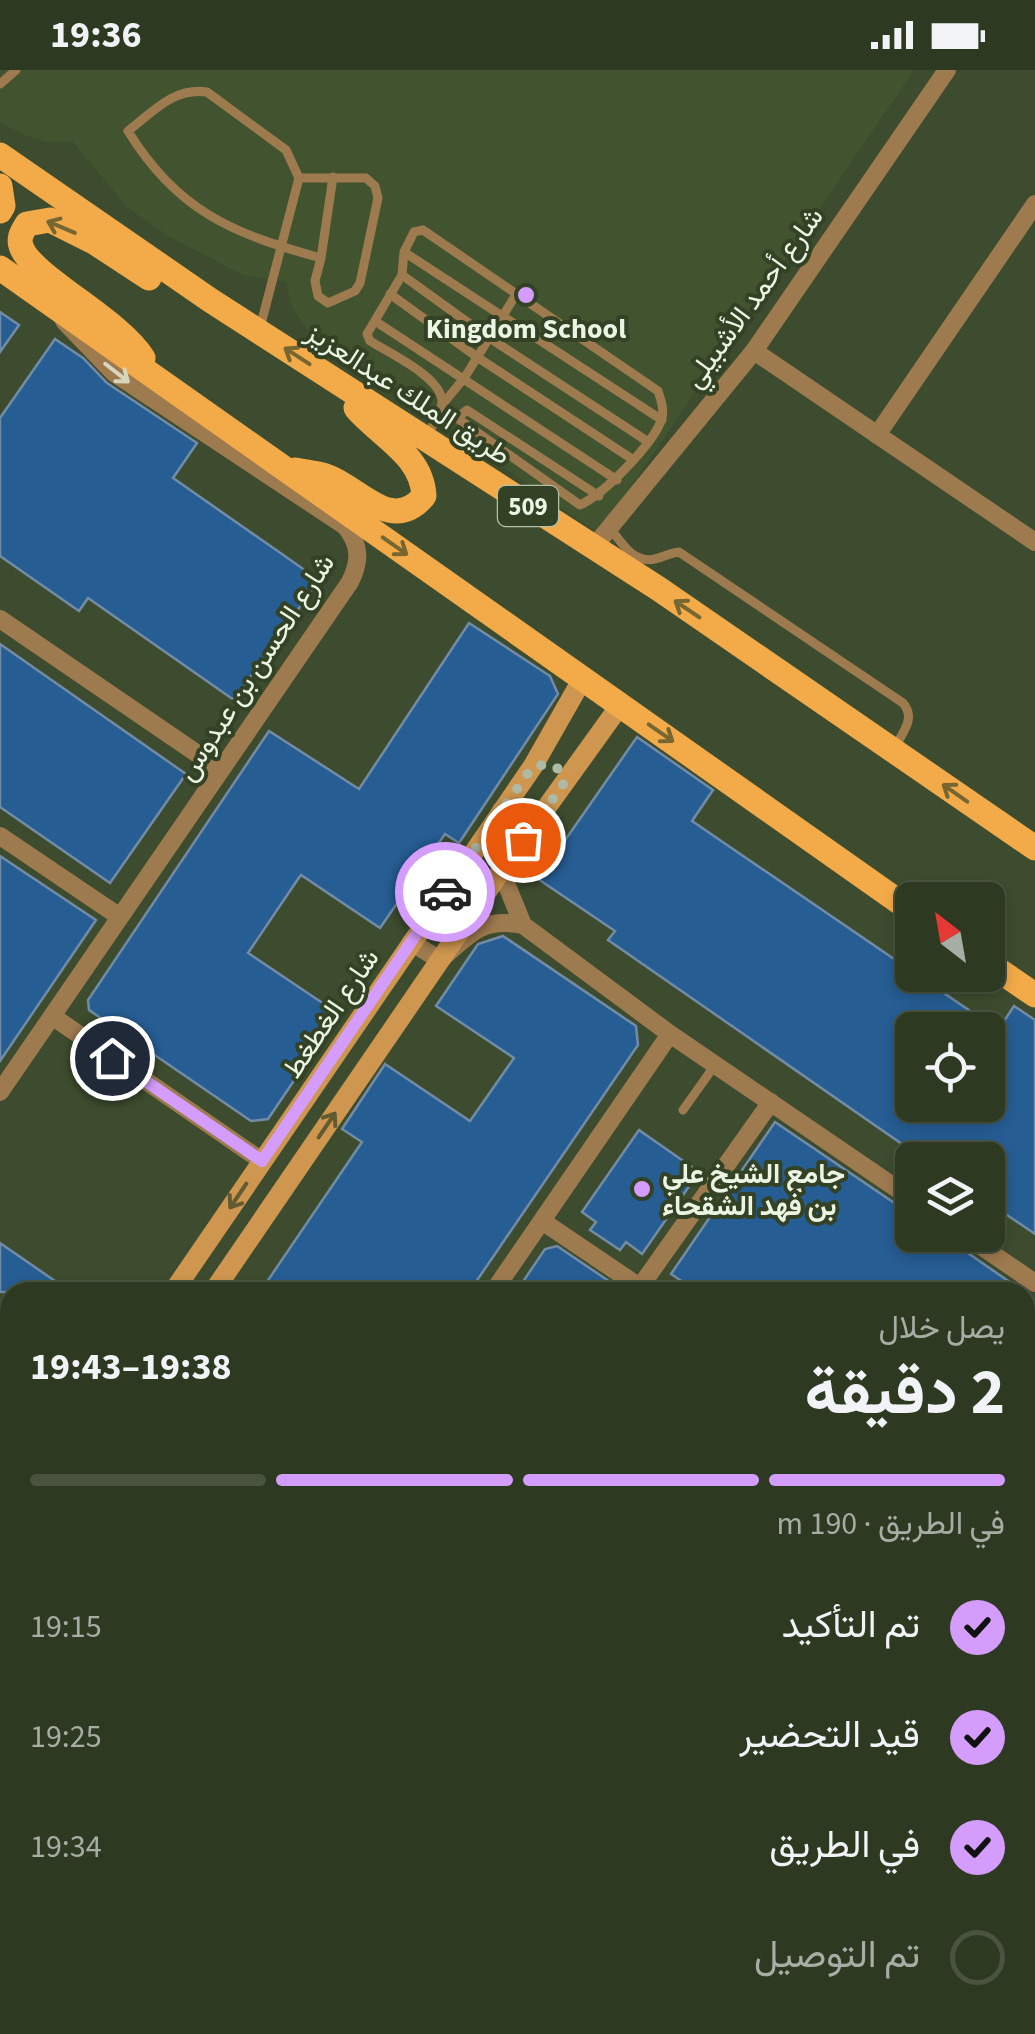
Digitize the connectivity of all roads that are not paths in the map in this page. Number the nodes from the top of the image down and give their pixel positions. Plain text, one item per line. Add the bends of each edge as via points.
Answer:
1 (946, 70) edge
2 (13, 71) edge
3 (0, 84) edge
4 (0, 155) edge
5 (333, 177) junction
6 (299, 178) junction
7 (0, 186) edge
8 (1035, 204) edge
9 (0, 211) edge
10 (281, 247) junction
11 (404, 252) junction
12 (321, 258) junction
13 (0, 268) edge
14 (402, 276) junction
15 (517, 293) junction
16 (390, 294) junction
17 (210, 300) junction
18 (50, 303) junction
19 (501, 318) junction
20 (375, 321) junction
21 (259, 331) junction
22 (488, 337) junction
23 (754, 352) junction
24 (476, 357) junction
25 (154, 377) junction
26 (465, 377) junction
27 (333, 379) junction
28 (442, 404) junction
29 (662, 420) junction
30 (877, 435) junction
31 (424, 440) junction
32 (646, 441) junction
33 (632, 458) junction
34 (285, 468) junction
35 (617, 480) junction
36 (598, 496) junction
37 (608, 526) junction
38 (1035, 542) edge
39 (593, 548) junction
40 (0, 619) edge
41 (583, 678) junction
42 (621, 704) junction
43 (893, 750) junction
44 (533, 766) junction
45 (221, 770) junction
46 (563, 785) junction
47 (501, 810) junction
48 (0, 836) edge
49 (1035, 848) edge
50 (503, 868) junction
51 (895, 899) edge
52 (120, 918) junction
53 (523, 925) junction
54 (412, 942) junction
55 (440, 960) junction
56 (1005, 975) edge
57 (1035, 995) edge
58 (52, 1016) junction
59 (670, 1034) junction
60 (716, 1065) junction
61 (0, 1092) edge
62 (771, 1102) junction
63 (683, 1110) dead end
64 (262, 1161) junction
65 (895, 1187) edge
66 (542, 1220) junction
67 (990, 1252) edge
68 (180, 1282) edge
69 (220, 1282) edge
70 (500, 1282) edge
71 (632, 1282) edge
72 (649, 1282) edge
73 (1034, 1282) edge

1 - 23 street, شارع أحمد الأشبيلي
2 - 3 lane
4 - 17 main road, طريق الملك عبدالعزيز / 509
5 - 6 lane
5 - 12 lane
5 - 12 lane via 366,178 378,198 355,291 328,303 318,296
6 - 10 lane
6 - 10 lane via 286,150 207,92 178,93 128,130 172,190 215,220
7 - 9 main road
8 - 30 street
10 - 12 lane
10 - 21 lane
11 - 14 lane
11 - 15 lane via 414,232 423,230
11 - 19 lane
13 - 18 main road, 509
14 - 16 lane
14 - 22 lane
15 - 19 lane
15 - 29 lane via 658,390
16 - 20 lane
16 - 24 lane
17 - 21 main road, طريق الملك عبدالعزيز / 509
17 -> 25 main road, 509 via 167,288 50,220 27,224 20,244 27,259 108,319
18 - 25 main road, 509
18 -> 45 street, شارع الحسن بن عبدوس via 114,373 345,526 355,542 358,559 350,582
19 - 22 lane
19 - 29 lane
20 - 26 lane
20 - 28 lane via 370,341 432,380
27 -> 21 main road, طريق الملك عبدالعزيز / 509
22 - 24 lane
22 - 32 lane
23 - 30 street
23 - 37 street, شارع أحمد الأشبيلي
24 - 26 lane
24 - 33 lane
25 - 34 main road, 509
26 - 28 lane
26 - 35 lane
27 - 31 main road, طريق الملك عبدالعزيز / 509
27 - 34 main road via 423,476 424,496 397,512 328,476
28 - 31 lane
29 - 32 lane
30 - 38 street
31 - 39 main road, طريق الملك عبدالعزيز / 509
32 - 33 lane
33 - 35 lane
34 -> 41 main road, 509
35 - 36 lane
36 - 36 lane via 580,505 457,418 467,410
37 - 39 street, شارع أحمد الأشبيلي
37 - 43 lane via 636,556 679,552 903,702 909,720
43 -> 39 main road, طريق الملك عبدالعزيز / 509
40 - 45 street
41 - 42 main road, 509
41 - 44 street, شارع الغطغط
42 - 46 street
42 -> 51 main road, 509
49 -> 43 main road, طريق الملك عبدالعزيز / 509
44 - 46 street via 553,764
44 - 47 street, شارع الغطغط
45 - 52 street, شارع الحسن بن عبدوس
46 - 50 street
47 - 50 street
47 - 54 street, شارع الغطغط
48 - 52 street
50 - 53 street
50 - 55 street
52 - 58 street, شارع الحسن بن عبدوس
53 - 55 street via 477,928
53 - 59 street
54 - 55 street
54 - 64 street, شارع الغطغط
69 -> 55 street
56 - 57 main road
58 - 61 street, شارع الحسن بن عبدوس
58 - 64 street
59 - 60 street
59 - 66 street
60 - 62 street
60 - 63 lane
62 - 65 street
62 - 72 street
64 -> 68 street, شارع الغطغط
66 - 70 street
66 - 71 street
67 - 73 street

